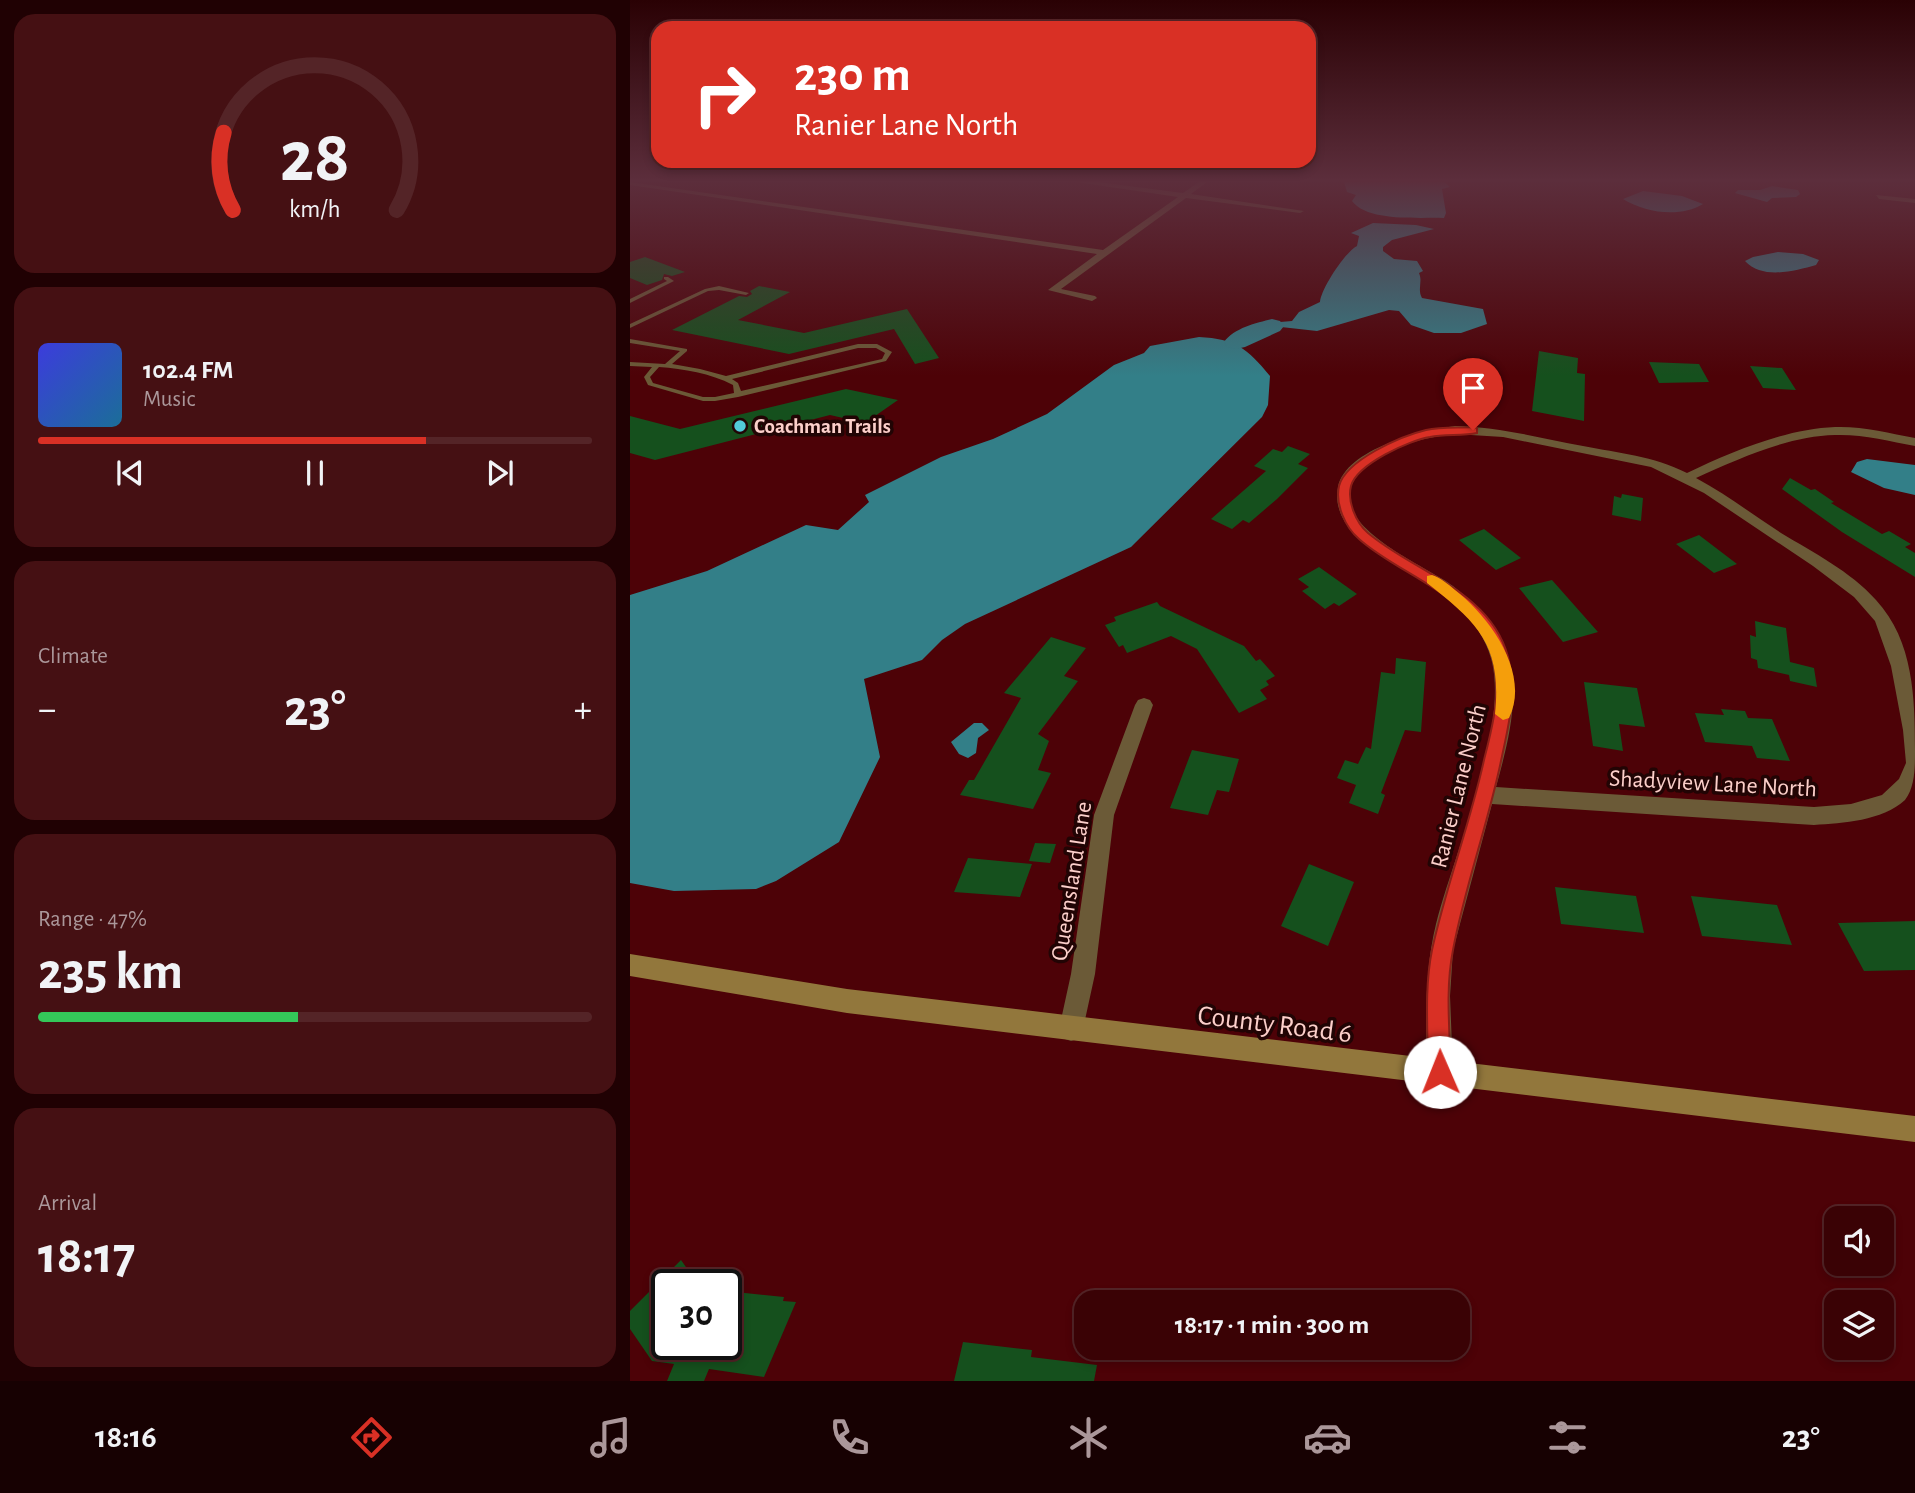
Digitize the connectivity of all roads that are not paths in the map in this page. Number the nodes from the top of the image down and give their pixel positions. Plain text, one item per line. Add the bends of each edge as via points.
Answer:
1 (1061, 246) edge
2 (1114, 246) edge
3 (1105, 253) junction
4 (666, 278) dead end
5 (746, 293) dead end
6 (1091, 298) dead end
7 (630, 301) edge
8 (630, 326) edge
9 (630, 341) edge
10 (630, 364) edge
11 (662, 365) junction
12 (727, 378) junction
13 (738, 395) junction
14 (1915, 442) edge
15 (1686, 478) junction
16 (1144, 705) dead end
17 (1915, 764) edge
18 (1485, 795) junction
19 (630, 965) edge
20 (1071, 1029) junction
21 (1440, 1072) junction
22 (1915, 1129) edge

1 - 3 street
2 - 3 street
3 - 6 street via 1053,290
4 - 7 lane via 671,281
5 - 8 lane via 707,290
9 - 11 lane via 685,350
10 - 11 lane
11 - 12 lane
11 - 13 lane via 647,377 650,384 703,399
12 - 13 lane via 736,384
12 - 13 lane via 858,346 877,346 889,352 884,360
14 - 15 street via 1853,431 1814,433
15 - 17 street, Shadyview Lane North via 1866,598 1884,621 1894,647
15 - 18 street, Ranier Lane North via 1647,462 1498,434 1451,430 1409,440 1370,458 1345,485 1350,518 1363,536 1445,588 1485,628 1499,653 1506,684 1504,709
16 - 20 street, Queensland Lane via 1104,815
17 - 18 street, Shadyview Lane North via 1905,788 1882,804 1851,815
18 - 21 street, Ranier Lane North via 1442,951
19 - 20 main road, County Road 6 via 847,1001
20 - 21 main road, County Road 6
21 - 22 main road, County Road 6

